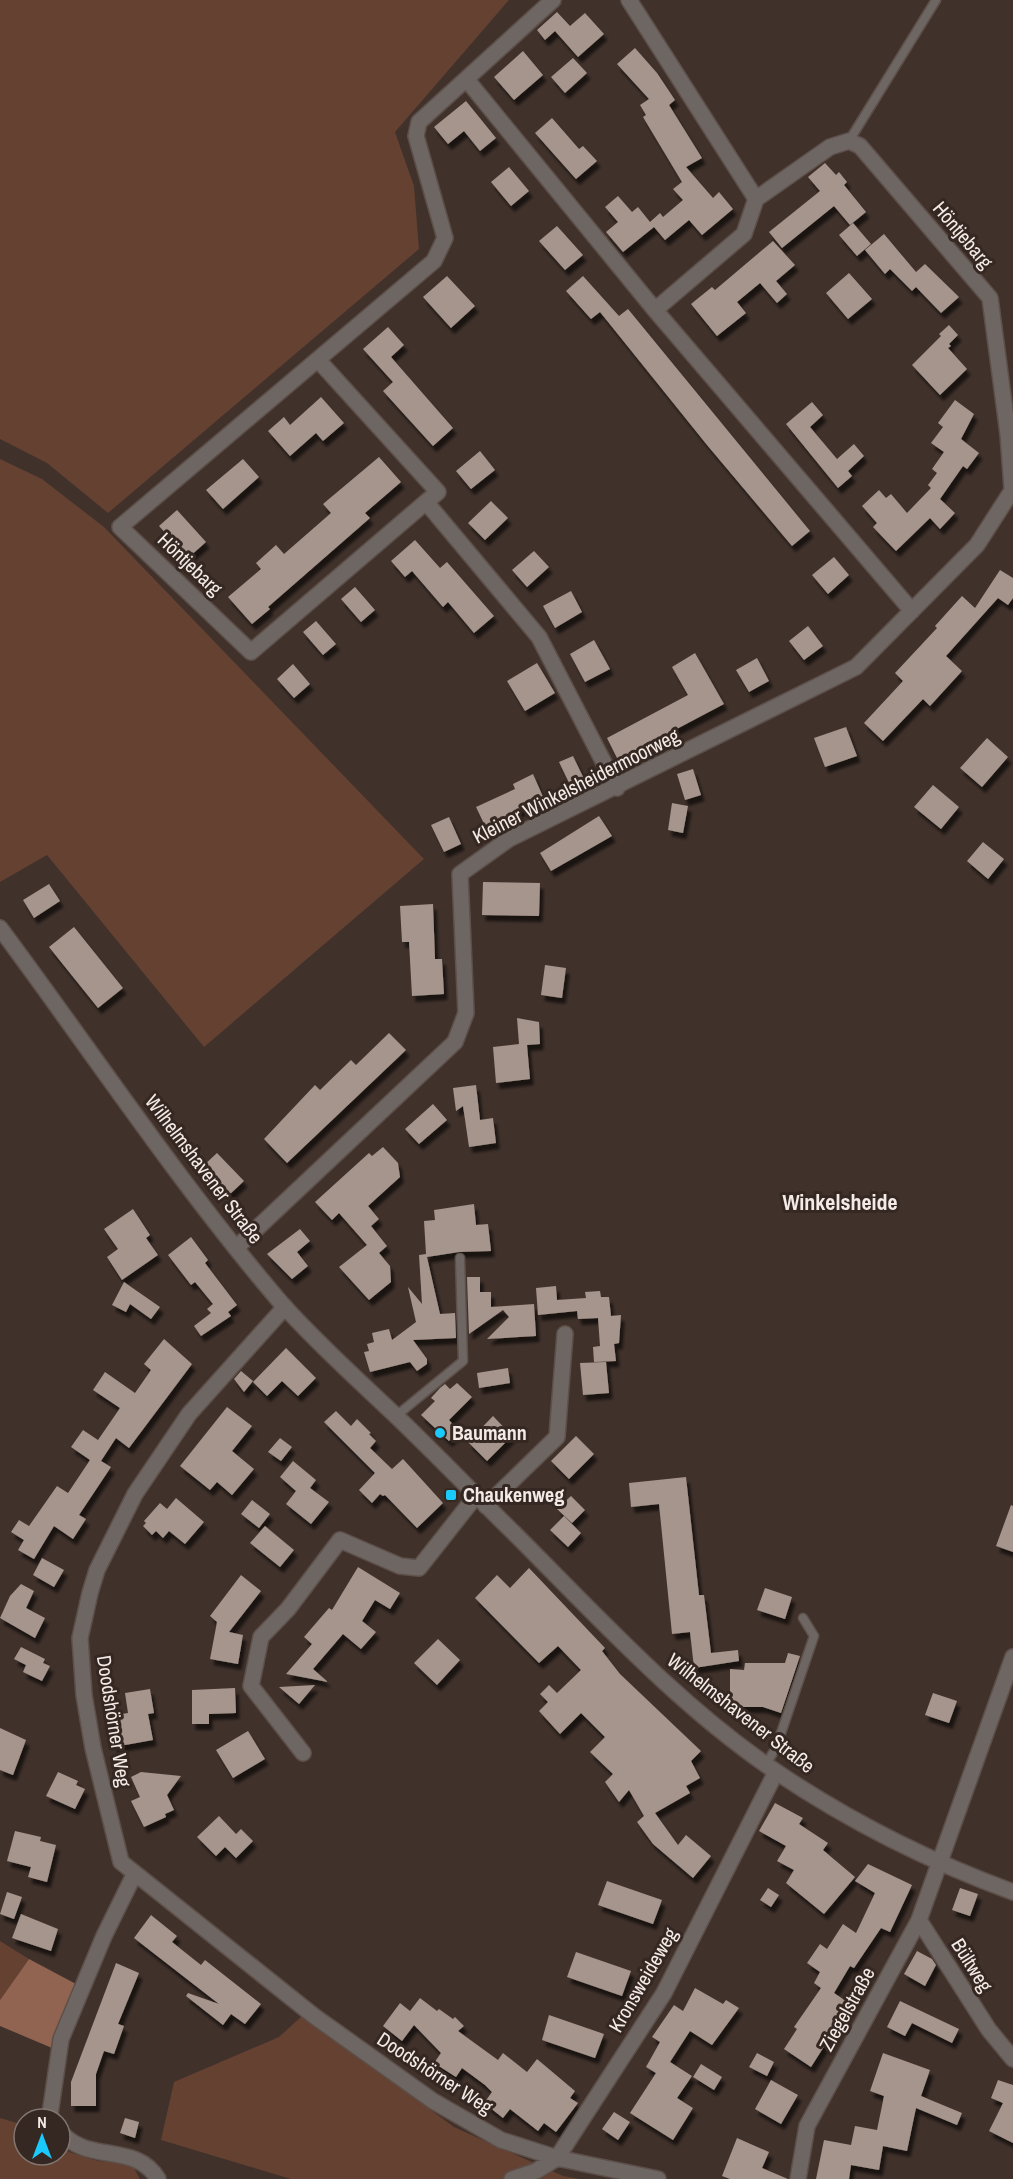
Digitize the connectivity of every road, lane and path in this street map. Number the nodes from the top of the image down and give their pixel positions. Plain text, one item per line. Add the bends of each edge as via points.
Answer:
1 (554, 0) edge
2 (629, 0) edge
3 (936, 0) edge
4 (467, 80) junction
5 (849, 141) junction
6 (756, 199) junction
7 (655, 310) junction
8 (319, 361) junction
9 (1012, 488) edge
10 (426, 502) junction
11 (912, 611) junction
12 (617, 788) junction
13 (0, 928) edge
14 (236, 1248) junction
15 (460, 1258) dead end
16 (285, 1307) junction
17 (565, 1334) dead end
18 (396, 1416) junction
19 (481, 1501) junction
20 (803, 1618) dead end
21 (1013, 1657) edge
22 (303, 1753) dead end
23 (771, 1768) junction
24 (939, 1861) junction
25 (134, 1875) junction
26 (1013, 1892) edge
27 (919, 1920) junction
28 (1013, 2059) edge
29 (51, 2107) edge
30 (72, 2144) edge
31 (558, 2158) junction
32 (158, 2179) edge
33 (512, 2179) edge
34 (658, 2179) edge
35 (798, 2179) edge

1 - 4 street, Höntjebarg
2 - 6 street
3 - 5 lane
4 - 7 street
4 - 8 street, Höntjebarg via 419,122 416,136 444,238 434,261
5 - 6 street via 830,147
5 - 9 street, Höntjebarg via 860,146 990,298
6 - 7 street via 744,234
7 - 11 street
8 - 10 street via 438,492
8 - 10 street, Höntjebarg via 120,527 250,651
9 - 11 street, Kleiner Winkelsheidermoorweg via 977,545
10 - 12 street via 538,637
11 - 12 street, Kleiner Winkelsheidermoorweg via 856,668
12 - 14 street, Kleiner Winkelsheidermoorweg via 509,839 460,874 466,1013 455,1042
13 - 14 street, Wilhelmshavener Straße
14 - 16 street, Wilhelmshavener Straße
15 - 18 lane via 463,1361
16 - 18 street, Wilhelmshavener Straße
16 - 25 street, Doodshörner Weg via 189,1414 135,1494 97,1570 90,1593 80,1638 84,1695 121,1862
17 - 19 street via 557,1437
18 - 19 street, Wilhelmshavener Straße
19 - 22 street via 419,1568 400,1566 340,1540 288,1609 261,1637 251,1686
19 - 23 street, Wilhelmshavener Straße via 647,1666
20 - 23 lane via 814,1636
21 - 24 street, Ziegelstraße
23 - 24 street, Wilhelmshavener Straße via 876,1832
23 - 31 street, Kronsweideweg via 664,1993
24 - 26 street, Wilhelmshavener Straße
24 - 27 street, Ziegelstraße
25 - 29 street via 61,2039
25 - 31 street, Doodshörner Weg via 314,2016 433,2101 501,2140
27 - 28 street, Bültweg via 989,2030
27 - 35 street, Ziegelstraße via 807,2126
30 - 32 street via 129,2157 150,2166
31 - 33 street, Kronsweideweg
31 - 34 street, Doodshörner Weg

